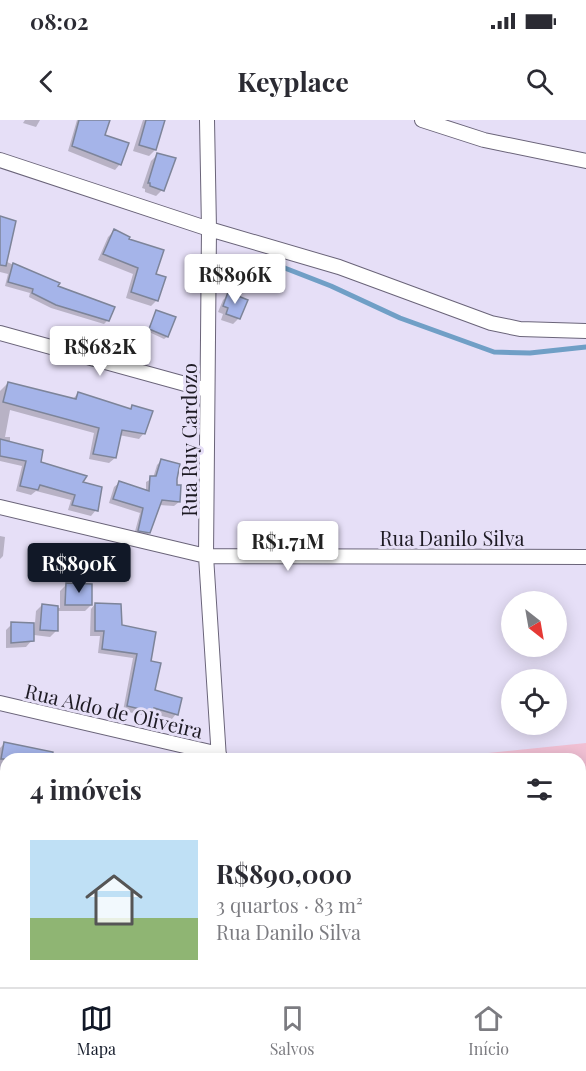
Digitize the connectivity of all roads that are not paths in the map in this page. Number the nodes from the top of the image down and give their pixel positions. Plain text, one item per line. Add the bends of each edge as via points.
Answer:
1 (207, 120) edge
2 (422, 120) edge
3 (0, 160) edge
4 (586, 161) edge
5 (209, 229) junction
6 (586, 331) edge
7 (0, 333) edge
8 (207, 390) junction
9 (0, 507) edge
10 (206, 556) junction
11 (586, 557) edge
12 (0, 704) edge
13 (202, 753) edge
14 (219, 753) edge

1 - 5 street, Rua Ruy Cardozo
2 - 4 street via 484,140
3 - 5 street
5 - 6 street via 339,267 491,323 520,329
5 - 8 street, Rua Ruy Cardozo
7 - 8 street
8 - 10 street, Rua Ruy Cardozo
9 - 10 street, Rua Danilo Silva
10 - 11 street, Rua Danilo Silva
10 - 14 street, Rua Ruy Cardozo
12 - 13 street, Rua Aldo de Oliveira

